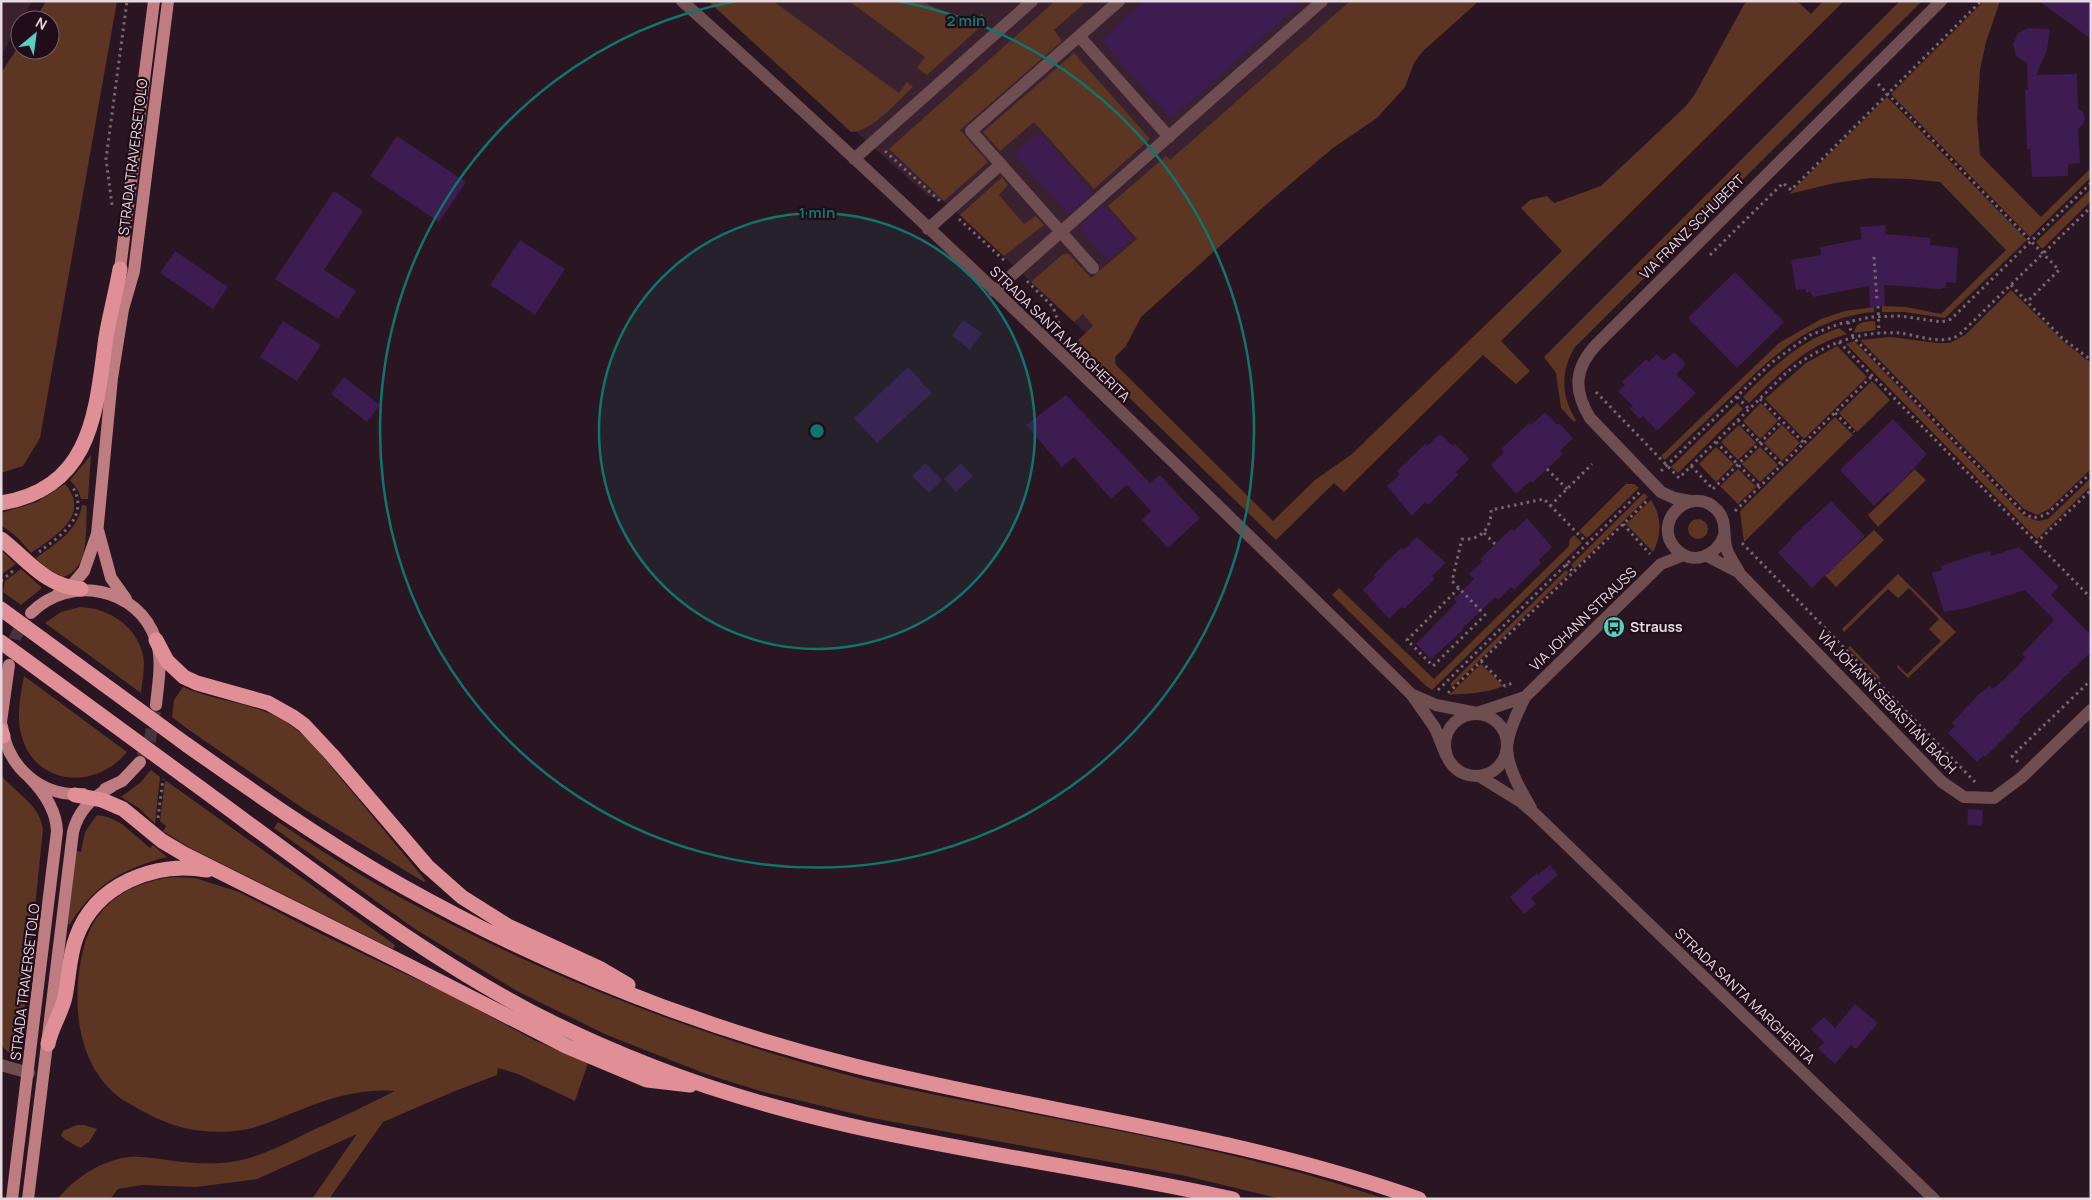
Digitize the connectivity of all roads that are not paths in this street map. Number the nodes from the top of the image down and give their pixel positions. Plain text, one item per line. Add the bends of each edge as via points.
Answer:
1 (154, 1) edge
2 (168, 1) edge
3 (682, 1) edge
4 (1032, 1) edge
5 (1119, 1) edge
6 (1322, 1) edge
7 (1941, 1) edge
8 (1079, 36) junction
9 (1169, 137) junction
10 (854, 159) junction
11 (1001, 164) junction
12 (928, 229) junction
13 (1061, 232) junction
14 (1093, 268) dead end
15 (120, 269) junction
16 (994, 291) junction
17 (122, 314) junction
18 (1661, 492) junction
19 (1690, 501) junction
20 (1, 503) edge
21 (1670, 518) junction
22 (98, 530) junction
23 (1668, 536) junction
24 (1724, 536) junction
25 (1, 539) edge
26 (1684, 555) junction
27 (1707, 556) junction
28 (1661, 564) junction
29 (1740, 574) junction
30 (69, 591) junction
31 (1, 609) edge
32 (136, 610) junction
33 (31, 613) tunnel mouth
34 (156, 640) junction
35 (1, 642) edge
36 (10, 666) tunnel mouth
37 (1412, 695) junction
38 (1525, 697) junction
39 (156, 704) tunnel mouth
40 (2091, 710) edge
41 (1477, 714) junction
42 (2, 728) edge
43 (1507, 749) junction
44 (1446, 755) junction
45 (140, 762) tunnel mouth
46 (1480, 776) junction
47 (29, 777) junction
48 (111, 787) junction
49 (75, 795) junction
50 (94, 798) junction
51 (1535, 814) junction
52 (229, 878) junction
53 (668, 1008) junction
54 (48, 1044) junction
55 (1, 1056) edge
56 (1, 1065) edge
57 (16, 1070) junction
58 (29, 1073) junction
59 (725, 1092) junction
60 (12, 1199) edge
61 (28, 1199) edge
62 (1233, 1199) edge
63 (1419, 1199) edge
64 (1934, 1199) edge

1 - 15 main road, STRADA TRAVERSETOLO
2 - 17 main road, STRADA TRAVERSETOLO via 134,271
3 - 10 street, STRADA SANTA MARGHERITA
4 - 10 street
5 - 8 street
6 - 9 street
7 - 18 street, VIA FRANZ SCHUBERT via 1597,344 1579,370 1581,404 1590,418 1647,485
8 - 9 street
8 - 11 street via 972,131
9 - 13 street
10 - 12 street, STRADA SANTA MARGHERITA
11 - 12 street
11 - 13 street
12 - 16 street, STRADA SANTA MARGHERITA
13 - 14 street
13 - 16 street
15 - 17 main road, STRADA TRAVERSETOLO
15 - 20 highway via 93,421 83,448 61,474 36,492
16 - 37 street, STRADA SANTA MARGHERITA
17 - 22 main road, STRADA TRAVERSETOLO via 112,378
18 - 19 street, VIA FRANZ SCHUBERT
18 - 21 street, VIA FRANZ SCHUBERT
19 - 21 street via 1681,505
19 - 24 street via 1700,501 1717,509 1725,526
21 - 23 street
22 - 30 main road via 86,566
22 - 32 main road via 111,578
23 - 26 street
23 - 28 street
24 - 27 street
24 - 29 street, VIA JOHANN SEBASTIAN BACH
25 - 30 highway via 47,579
26 - 27 street via 1692,558
26 - 28 street, VIA JOHANN STRAUSS
27 - 29 street, VIA JOHANN SEBASTIAN BACH
28 - 38 street, VIA JOHANN STRAUSS
29 - 40 street, VIA JOHANN SEBASTIAN BACH via 1942,782 1964,797 1994,798 2022,777
30 - 32 main road via 105,592
30 - 33 main road via 46,600
31 - 53 highway, bridge via 304,826 404,887 542,956
32 - 34 main road via 145,618
34 - 39 main road via 160,663
34 - 53 highway via 167,661 184,677 268,703 304,725 426,866 462,898 508,926 599,968
35 - 59 highway, bridge via 401,932 499,994 620,1053
36 - 42 main road, STRADA TRAVERSETOLO
37 - 41 street, STRADA SANTA MARGHERITA via 1436,705
37 - 44 street, STRADA SANTA MARGHERITA via 1435,728
38 - 41 street, VIA JOHANN STRAUSS
38 - 43 street, VIA JOHANN STRAUSS via 1515,715
41 - 43 street, STRADA SANTA MARGHERITA via 1491,718 1503,728
41 - 44 street via 1467,714 1451,726 1446,735
42 - 47 main road, STRADA TRAVERSETOLO via 12,759
43 - 46 street via 1498,767
43 - 51 street, STRADA SANTA MARGHERITA via 1514,774
44 - 46 street, STRADA SANTA MARGHERITA via 1459,771 1469,776
45 - 48 main road, STRADA TRAVERSETOLO via 122,781
46 - 51 street, STRADA SANTA MARGHERITA
47 - 49 main road, STRADA TRAVERSETOLO via 50,790
47 - 58 main road, STRADA TRAVERSETOLO via 49,802 57,831
48 - 49 main road, STRADA TRAVERSETOLO
48 - 50 main road, STRADA TRAVERSETOLO
49 - 50 highway
50 - 52 highway via 123,809 167,844
50 - 54 main road, STRADA TRAVERSETOLO via 83,810 73,832
51 - 64 street, STRADA SANTA MARGHERITA
52 - 54 highway via 198,869 155,870 128,881 103,898 86,918 77,936 64,999
52 - 59 highway via 604,1063 648,1080
53 - 63 highway via 853,1065 1249,1149 1330,1170
54 - 61 main road, STRADA TRAVERSETOLO
55 - 57 street
56 - 57 street
57 - 58 street
58 - 60 main road, STRADA TRAVERSETOLO
59 - 62 highway via 862,1128

